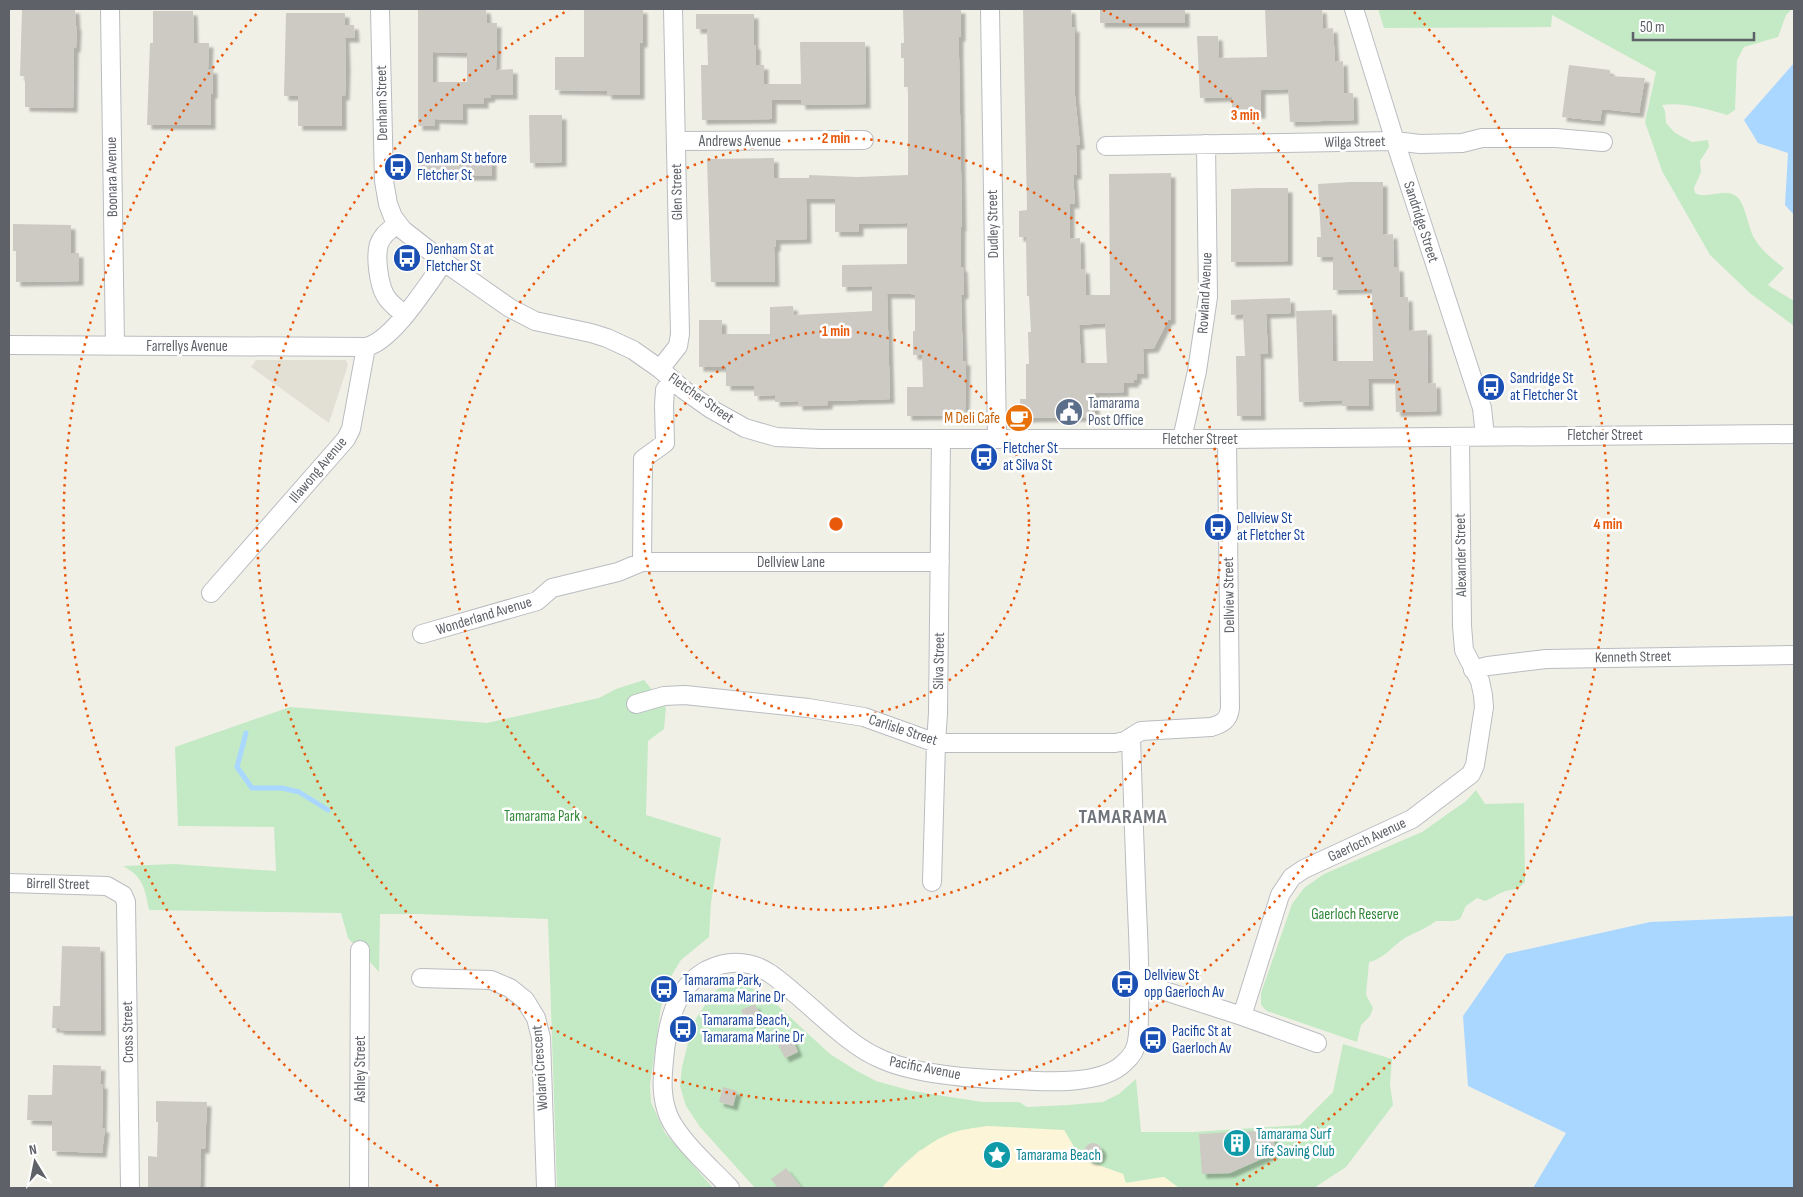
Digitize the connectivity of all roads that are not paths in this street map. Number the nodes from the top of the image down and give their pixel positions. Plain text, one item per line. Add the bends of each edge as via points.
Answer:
1 (110, 9) edge
2 (380, 9) edge
3 (673, 9) edge
4 (990, 9) edge
5 (1354, 9) edge
6 (864, 140) dead end
7 (676, 141) junction
8 (1395, 142) junction
9 (1603, 142) dead end
10 (1206, 144) junction
11 (1106, 146) dead end
12 (398, 224) junction
13 (444, 262) junction
14 (405, 315) junction
15 (9, 345) edge
16 (116, 345) junction
17 (366, 347) junction
18 (666, 374) junction
19 (1794, 434) edge
20 (1485, 436) junction
21 (1460, 437) junction
22 (941, 439) junction
23 (997, 439) junction
24 (1182, 439) junction
25 (1227, 439) junction
26 (642, 562) junction
27 (940, 562) junction
28 (211, 593) dead end
29 (422, 634) dead end
30 (1794, 655) edge
31 (1474, 670) junction
32 (636, 704) dead end
33 (1227, 719) joint
34 (1131, 737) junction
35 (936, 743) junction
36 (932, 882) dead end
37 (9, 883) edge
38 (107, 886) joint
39 (360, 950) dead end
40 (421, 978) dead end
41 (1140, 983) junction
42 (1242, 1016) junction
43 (1317, 1043) dead end
44 (130, 1188) edge
45 (359, 1188) edge
46 (546, 1188) edge
47 (730, 1188) edge

1 - 16 street, Boonara Avenue
2 - 12 street, Denham Street via 384,181 388,204
3 - 7 street, Glen Street
4 - 23 street, Dudley Street
5 - 8 street, Sandridge Street
6 - 7 street, Andrews Avenue
7 - 18 street, Glen Street via 680,334
8 - 9 street, Wilga Street via 1462,143 1482,138
8 - 10 street, Wilga Street
8 - 20 street, Sandridge Street via 1482,408
10 - 11 street, Wilga Street
10 - 24 street, Rowland Avenue via 1208,297 1197,371
12 - 13 street, Denham Street
12 - 14 street via 379,244 378,270 385,296
13 - 14 street
13 - 18 street, Fletcher Street via 522,315 607,338 633,350
14 - 17 street via 382,341
15 - 16 street, Farrellys Avenue
16 - 17 street, Farrellys Avenue
17 - 28 street, Illawong Avenue via 351,429 346,440
18 - 22 street, Fletcher Street via 710,409 762,434 791,438
18 - 26 street via 665,443 643,459
19 - 20 street, Fletcher Street
20 - 21 street, Fletcher Street
21 - 25 street, Fletcher Street
21 - 31 street, Alexander Street via 1462,626 1464,650
22 - 23 street, Fletcher Street
22 - 27 street, Silva Street
23 - 24 street, Fletcher Street
24 - 25 street, Fletcher Street
25 - 33 street, Dellview Street via 1230,708
26 - 27 street, Dellview Lane
26 - 29 street, Wonderland Avenue via 618,572 552,588 537,601
27 - 35 street, Silva Street
30 - 31 street, Kenneth Street via 1546,659
31 - 42 street, Gaerloch Avenue via 1482,687 1484,706 1476,765 1471,774 1412,819 1304,869 1292,878 1280,895
32 - 35 street, Carlisle Street via 664,696 685,695 808,708 864,717
33 - 34 street, Carlisle Street via 1211,727 1142,731
34 - 35 street, Carlisle Street via 1116,743
34 - 41 street
35 - 36 street, Silva Street
37 - 38 street, Birrell Street
38 - 44 street, Cross Street via 123,895 127,910
39 - 45 street, Ashley Street
40 - 46 street, Wolaroi Crescent via 491,980 510,988 525,1000 536,1018 541,1038
41 - 42 street
41 - 47 street, Pacific Avenue via 1138,1039 1134,1052 1119,1067 1107,1074 1084,1079 1031,1081 922,1071 889,1063 857,1045 772,975 750,964 726,964 710,969 694,979 680,994 669,1026 662,1088 670,1120 679,1134
42 - 43 street

